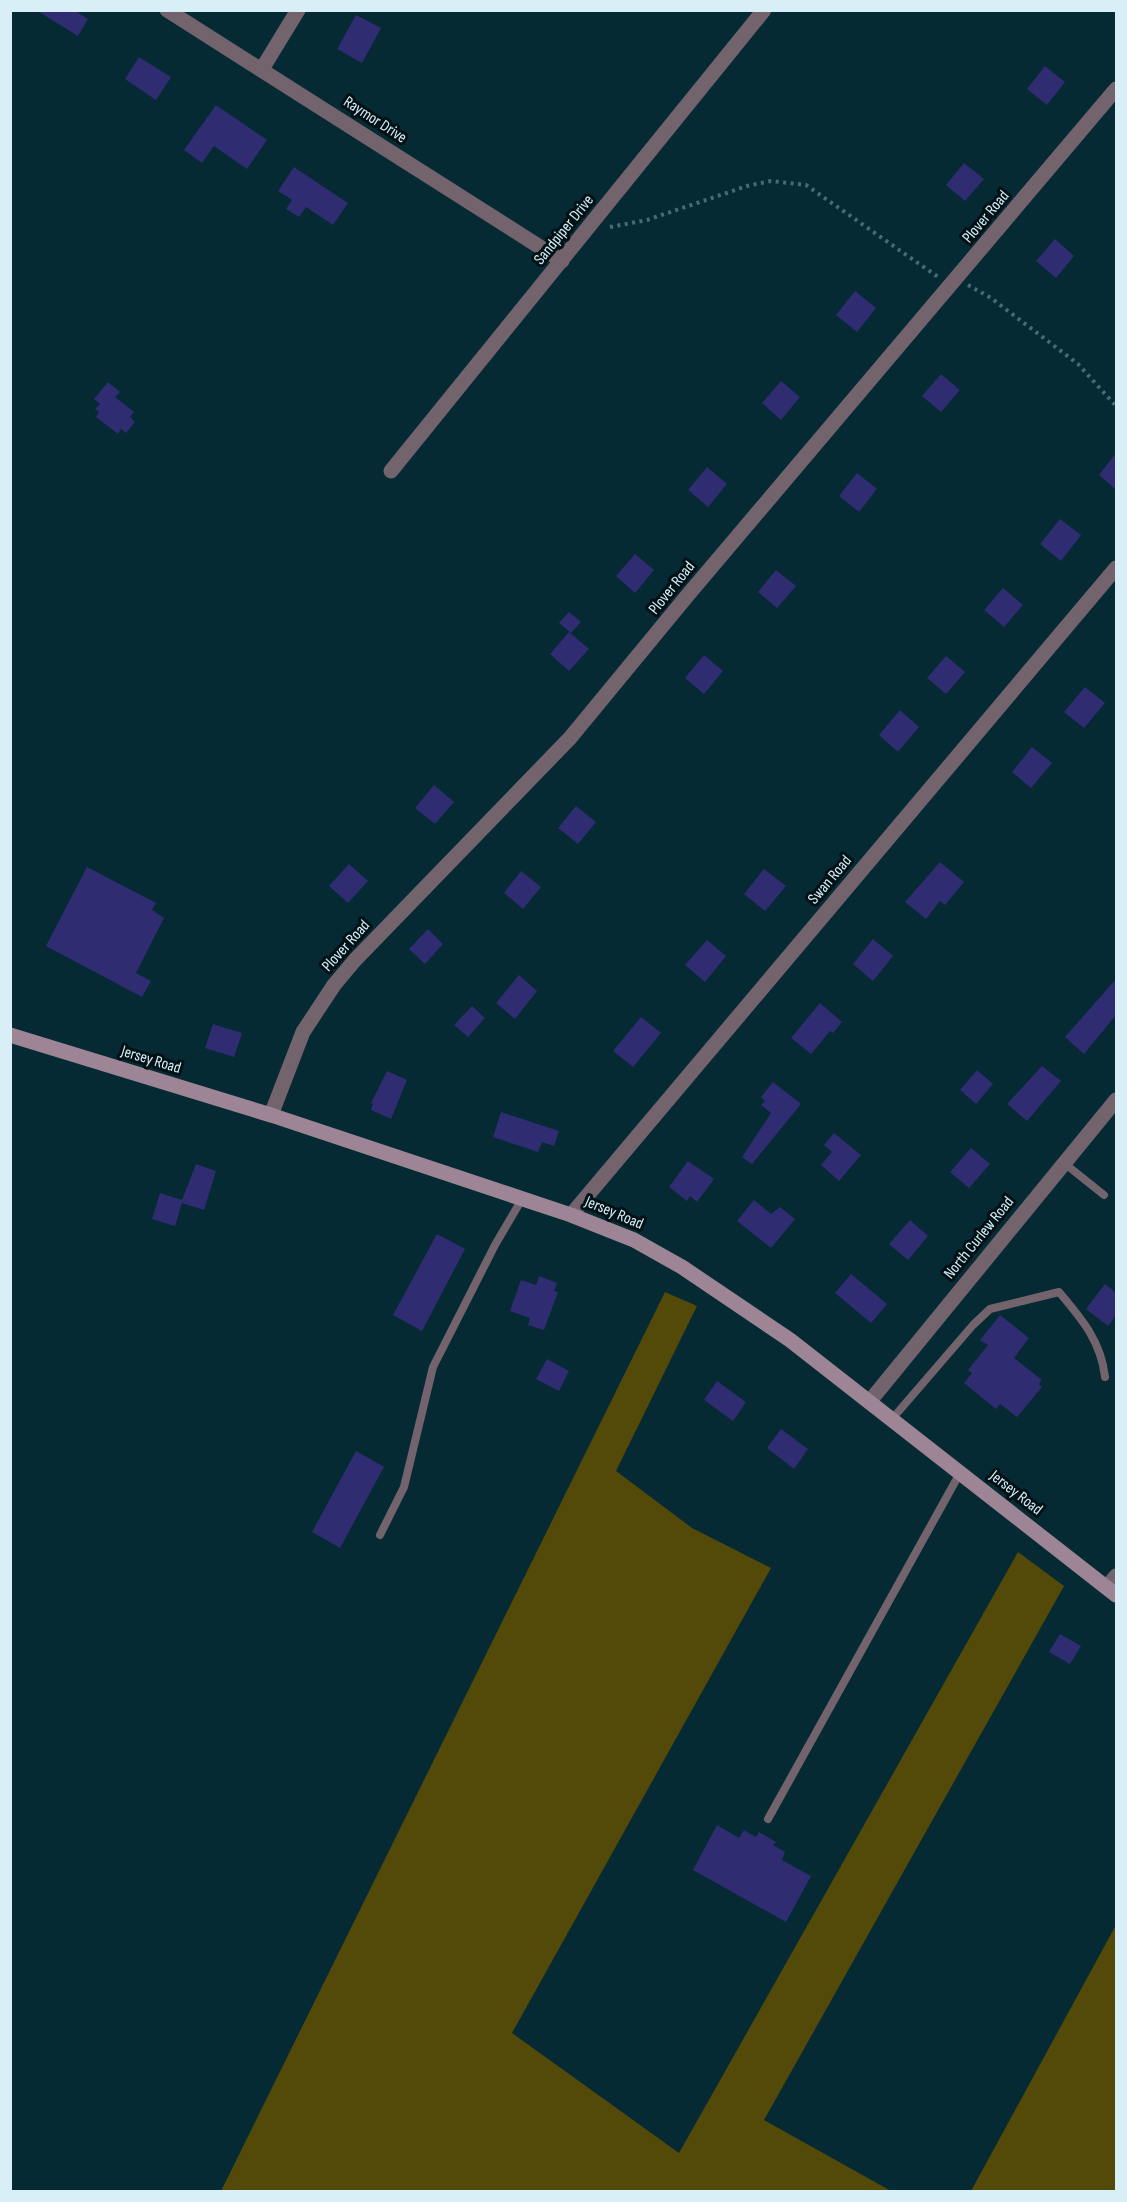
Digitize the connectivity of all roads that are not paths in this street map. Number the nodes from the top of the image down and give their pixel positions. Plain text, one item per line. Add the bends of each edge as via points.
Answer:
1 (167, 10) edge
2 (298, 10) edge
3 (764, 10) edge
4 (262, 69) junction
5 (1116, 89) edge
6 (561, 261) junction
7 (391, 471) dead end
8 (1116, 568) edge
9 (10, 1035) edge
10 (1116, 1100) edge
11 (271, 1115) junction
12 (1064, 1163) junction
13 (1104, 1195) dead end
14 (522, 1199) junction
15 (571, 1215) junction
16 (1106, 1377) dead end
17 (870, 1401) junction
18 (892, 1419) junction
19 (960, 1473) junction
20 (380, 1535) dead end
21 (1113, 1586) edge
22 (768, 1819) dead end

1 - 4 street, Raymor Drive
2 - 4 street
3 - 6 street, Sandpiper Drive
4 - 6 street, Raymor Drive
5 - 11 street, Plover Road via 570,738 354,960 303,1032
6 - 7 street, Sandpiper Drive
8 - 15 street, Swan Road
9 - 11 street, Jersey Road
10 - 12 street, North Curlew Road
11 - 14 street, Jersey Road
12 - 13 lane
12 - 17 street, North Curlew Road
14 - 15 street, Jersey Road
14 - 20 lane via 434,1367 404,1487
15 - 17 street, Jersey Road via 634,1240 682,1267 790,1340
16 - 18 lane via 1090,1329 1059,1292 990,1309
17 - 18 street, Jersey Road
18 - 19 street, Jersey Road
19 - 21 street, Jersey Road
19 - 22 lane

